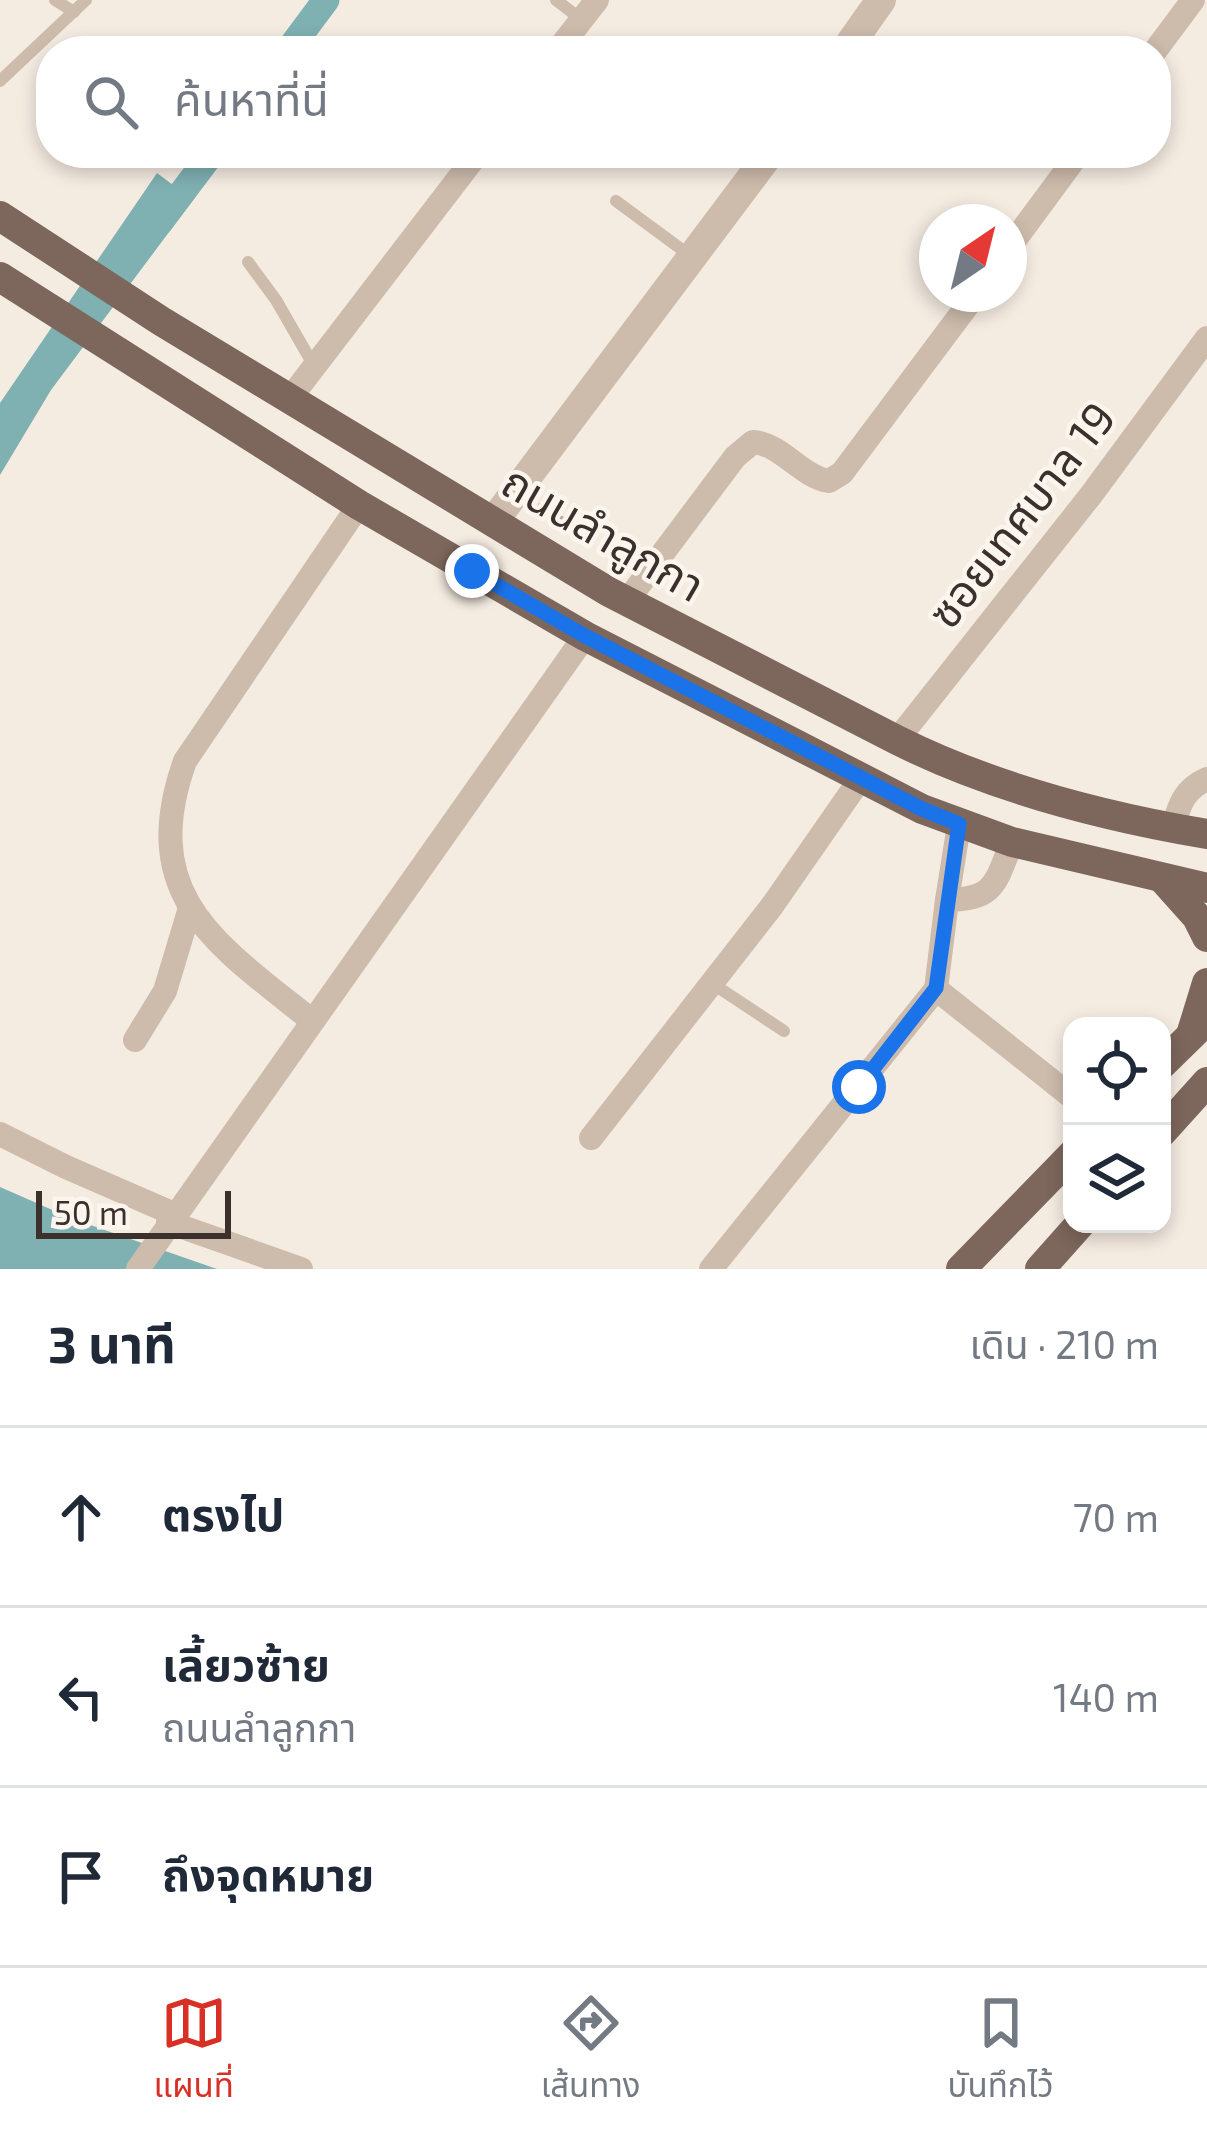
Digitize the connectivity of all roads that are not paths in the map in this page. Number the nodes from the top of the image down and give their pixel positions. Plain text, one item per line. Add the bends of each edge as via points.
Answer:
1 (55, 0) edge
2 (86, 0) edge
3 (556, 0) edge
4 (881, 0) edge
5 (1193, 0) edge
6 (589, 10) edge
7 (74, 12) junction
8 (48, 36) edge
9 (569, 36) edge
10 (856, 36) edge
11 (1166, 36) edge
12 (36, 47) edge
13 (0, 81) edge
14 (466, 168) edge
15 (759, 168) edge
16 (1068, 168) edge
17 (616, 201) dead end
18 (0, 215) edge
19 (1027, 224) edge
20 (692, 257) junction
21 (248, 262) dead end
22 (2, 278) edge
23 (963, 312) edge
24 (1207, 338) edge
25 (314, 366) junction
26 (290, 397) junction
27 (359, 505) junction
28 (493, 522) junction
29 (627, 601) junction
30 (585, 636) junction
31 (897, 740) junction
32 (861, 778) junction
33 (1207, 779) edge
34 (959, 824) junction
35 (1173, 828) junction
36 (1207, 834) edge
37 (1012, 842) junction
38 (1163, 879) junction
39 (1207, 888) edge
40 (947, 900) junction
41 (190, 908) junction
42 (1207, 937) edge
43 (1207, 983) edge
44 (713, 984) junction
45 (936, 988) junction
46 (311, 1020) junction
47 (1199, 1028) edge
48 (784, 1031) dead end
49 (135, 1040) dead end
50 (1171, 1055) edge
51 (1207, 1082) edge
52 (1063, 1090) edge
53 (1168, 1125) edge
54 (0, 1134) edge
55 (591, 1138) dead end
56 (1063, 1164) edge
57 (167, 1223) junction
58 (1072, 1233) edge
59 (138, 1269) edge
60 (301, 1269) edge
61 (711, 1269) edge
62 (961, 1269) edge
63 (1040, 1269) edge

1 - 7 lane
2 - 7 lane
3 - 6 lane
4 - 10 street
5 - 11 street
6 - 9 street
7 - 8 lane
12 - 13 lane
14 - 25 street
15 - 20 street
16 - 19 street
17 - 20 lane
18 - 26 main road, ถนนลำลูกกา
20 - 28 street
21 - 25 lane
22 - 27 main road
23 - 29 street via 842,473 818,479 753,442
24 - 31 street, ซอยเทศบาล 19
25 - 26 street
26 - 28 main road, ถนนลำลูกกา
27 - 30 main road
27 - 41 street via 185,761 168,840 173,878
28 - 29 main road, ถนนลำลูกกา
29 - 31 main road, ถนนลำลูกกา
30 - 32 main road
30 - 46 street
31 - 35 main road, ถนนลำลูกกา via 1066,802
32 - 34 main road
32 - 44 street
33 - 35 street via 1180,803
34 - 37 main road
34 - 40 street
35 - 36 main road, ถนนลำลูกกา
37 - 38 main road
37 - 40 street via 987,894
38 - 39 main road
38 - 42 main road
40 - 45 street
41 - 46 street
41 - 49 street via 165,991
43 - 47 main road
44 - 48 lane
44 - 55 street
45 - 52 street
45 - 61 street
46 - 57 street
47 - 50 main road
51 - 53 main road
54 - 57 street
56 - 62 main road
57 - 59 street
57 - 60 street
58 - 63 main road

